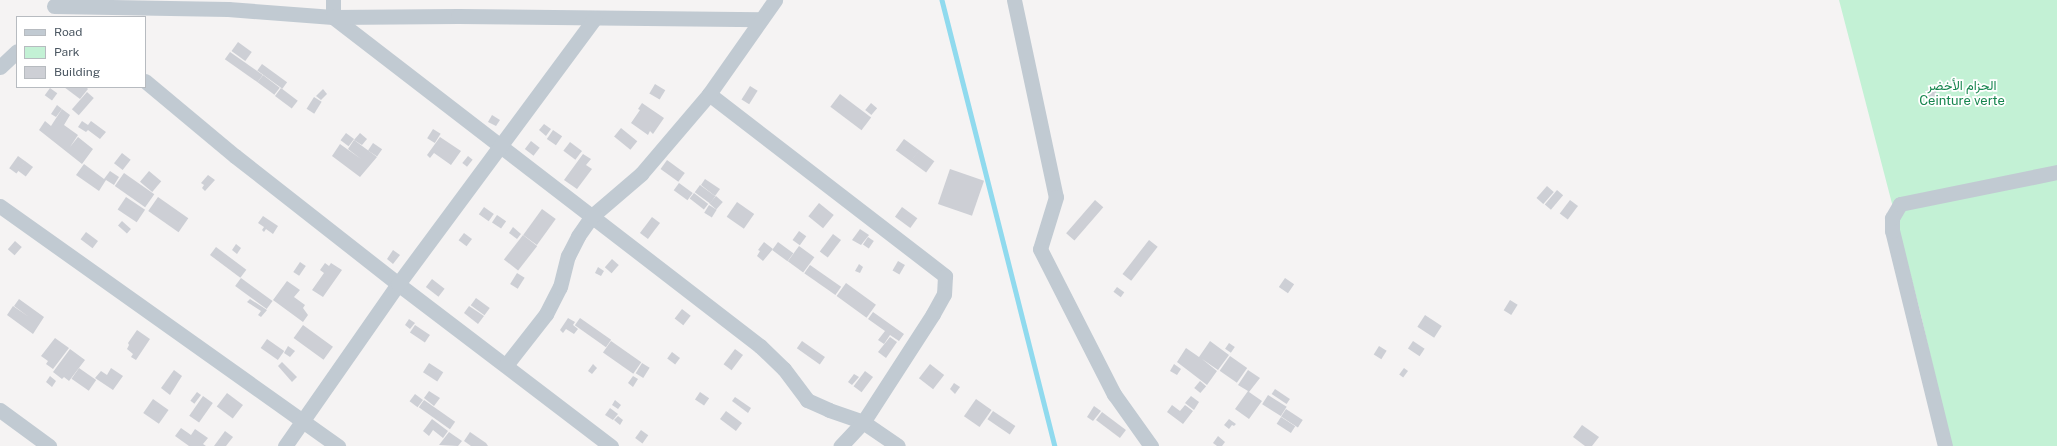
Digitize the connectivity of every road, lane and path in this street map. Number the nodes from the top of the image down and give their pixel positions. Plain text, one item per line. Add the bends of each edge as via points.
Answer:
1 (333, 0) edge
2 (774, 0) edge
3 (1014, 0) edge
4 (55, 8) edge
5 (67, 16) edge
6 (333, 17) junction
7 (595, 18) junction
8 (761, 19) junction
9 (16, 52) edge
10 (0, 67) edge
11 (146, 82) edge
12 (709, 94) junction
13 (500, 146) junction
14 (2057, 172) edge
15 (0, 206) edge
16 (592, 216) junction
17 (398, 284) junction
18 (506, 365) junction
19 (0, 410) edge
20 (303, 421) junction
21 (862, 422) junction
22 (50, 446) edge
23 (285, 446) edge
24 (338, 446) edge
25 (611, 446) edge
26 (841, 446) edge
27 (898, 446) edge
28 (1151, 446) edge
29 (1945, 446) edge

1 - 6 street
2 - 8 street
3 - 28 street via 1056,197 1040,248 1114,394
4 - 5 street
4 - 6 street via 228,9
6 - 7 street
6 - 13 street
7 - 8 street
7 - 13 street
8 - 12 street
9 - 10 street
11 - 17 street via 235,156
12 - 16 street via 641,174
12 - 21 street via 945,276 944,294 933,314
13 - 16 street
13 - 17 street
14 - 29 street via 1900,204 1892,218 1892,231
15 - 20 street
16 - 18 street via 568,256 560,287 546,314
16 - 21 street via 760,346 784,369 807,400
17 - 18 street
17 - 20 street
18 - 25 street
19 - 22 street
20 - 23 street
20 - 24 street
21 - 26 street
21 - 27 street

